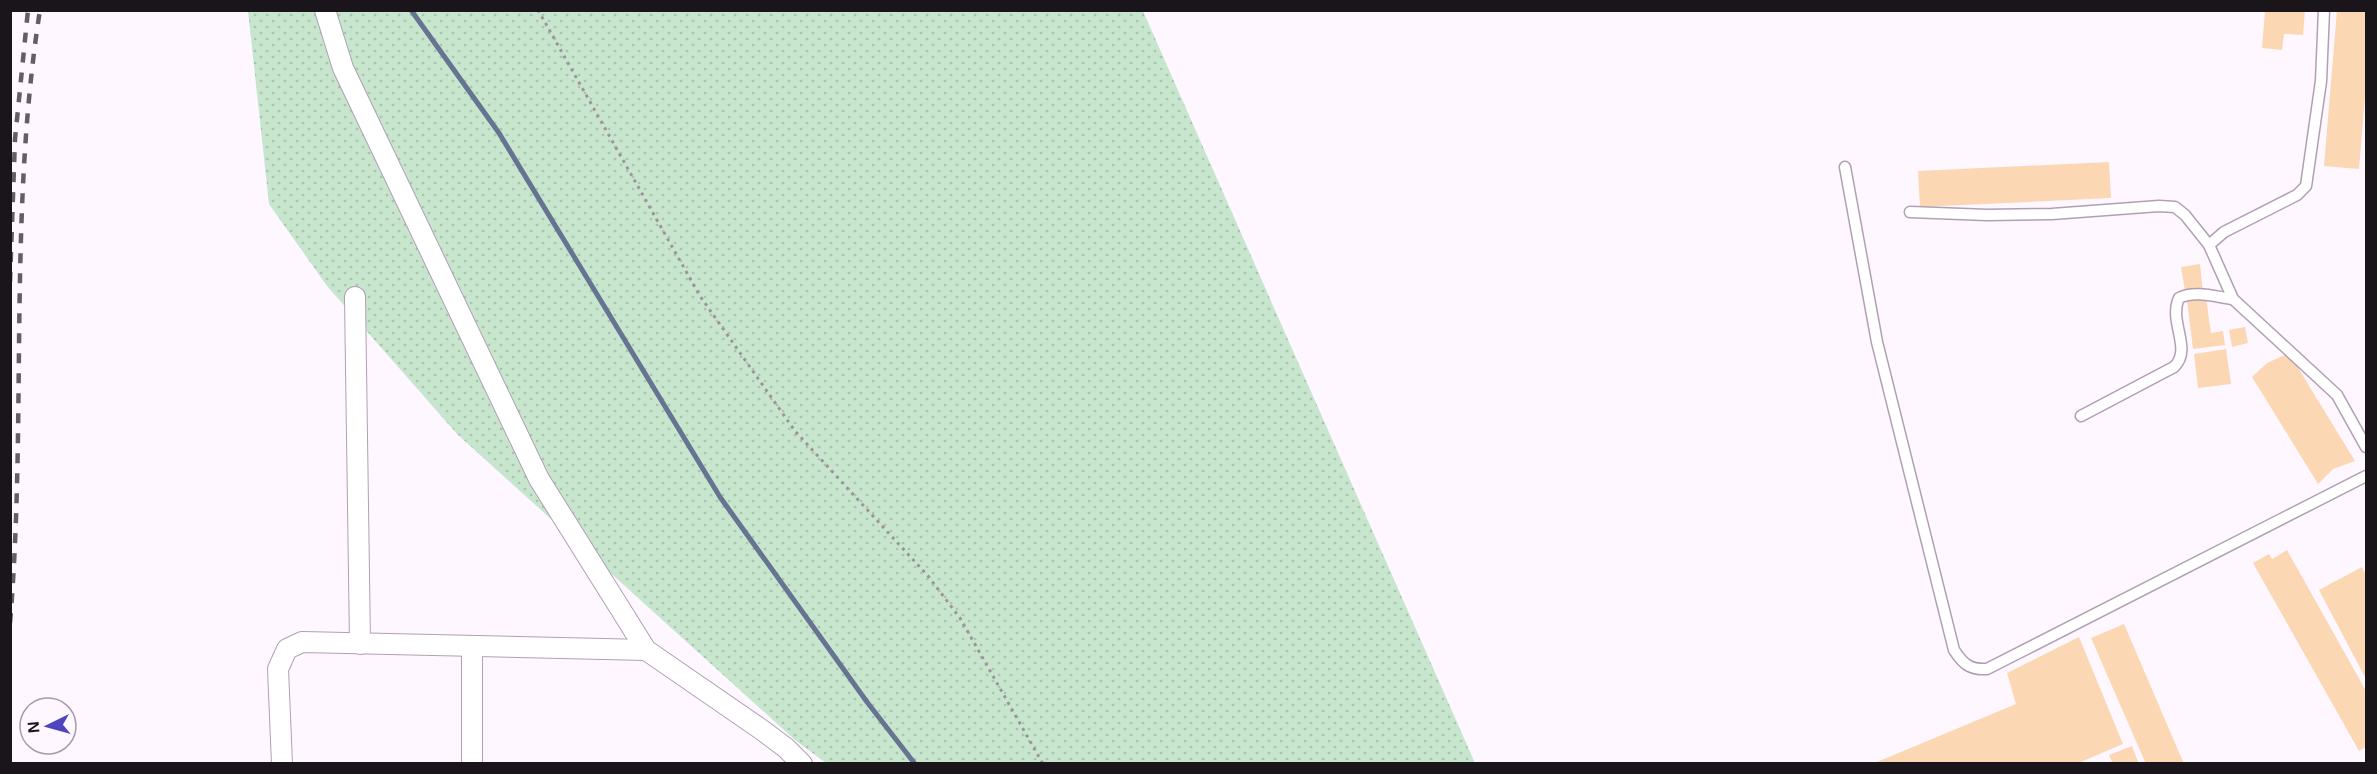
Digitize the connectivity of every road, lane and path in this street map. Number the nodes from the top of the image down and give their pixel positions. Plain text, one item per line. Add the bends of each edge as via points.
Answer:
1 (325, 10) edge
2 (538, 10) edge
3 (2324, 10) edge
4 (1845, 168) dead end
5 (1910, 212) dead end
6 (2209, 245) junction
7 (355, 297) dead end
8 (2233, 299) junction
9 (2081, 416) dead end
10 (2367, 447) edge
11 (2367, 476) edge
12 (360, 644) junction
13 (472, 646) junction
14 (646, 650) junction
15 (282, 764) edge
16 (472, 764) edge
17 (802, 764) edge
18 (1042, 764) edge

1 - 14 street via 343,68 539,479
2 - 18 path via 700,296 795,431 928,576 960,618
3 - 6 lane via 2321,81 2307,186 2297,195 2224,232
4 - 11 lane via 1877,342 1954,650 1973,669 1988,669
5 - 6 lane via 2052,214 2168,206 2185,215
6 - 8 lane
7 - 12 street
8 - 9 lane via 2194,294 2179,298 2175,313 2181,360
8 - 10 lane via 2337,395
12 - 13 street
12 - 15 street via 302,642 287,649 278,669
13 - 14 street
13 - 16 street
14 - 17 street via 762,730

